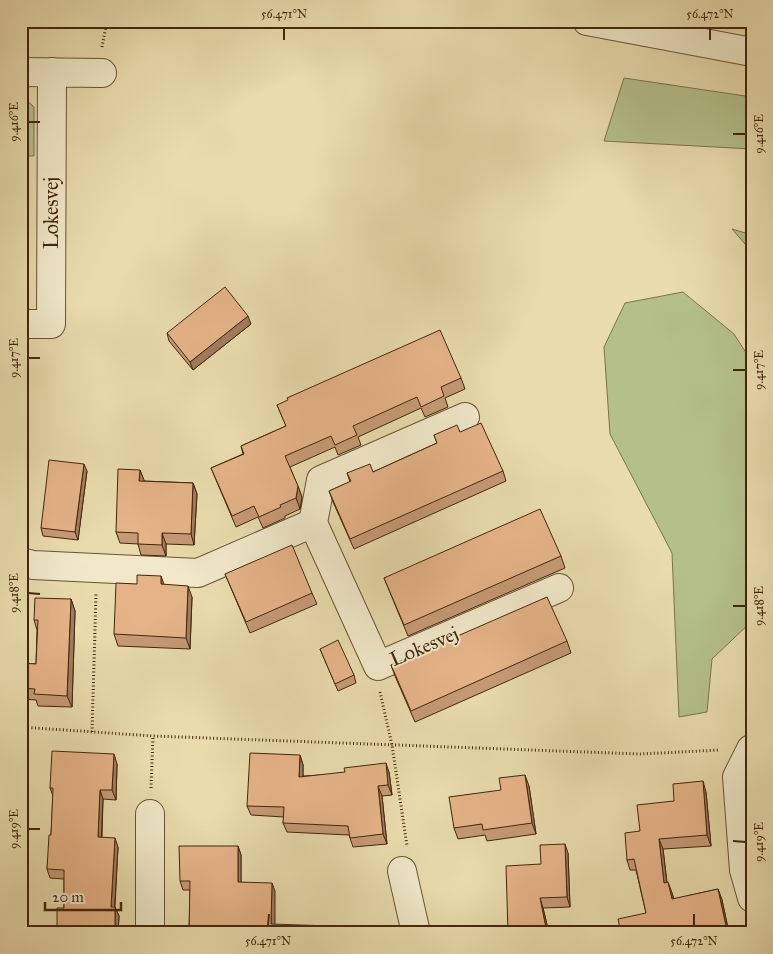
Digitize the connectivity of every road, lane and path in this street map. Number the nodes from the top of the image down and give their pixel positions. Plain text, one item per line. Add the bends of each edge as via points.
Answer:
1 (587, 21) edge
2 (752, 52) edge
3 (21, 72) edge
4 (52, 72) junction
5 (102, 73) dead end
6 (21, 324) edge
7 (465, 417) dead end
8 (313, 523) junction
9 (21, 562) edge
10 (97, 568) junction
11 (559, 588) dead end
12 (378, 666) junction
13 (21, 727) edge
14 (92, 732) junction
15 (153, 736) junction
16 (392, 745) junction
17 (751, 749) edge
18 (150, 814) joint
19 (402, 871) joint
20 (752, 898) edge
21 (150, 933) edge
22 (416, 933) edge

1 - 2 street
3 - 4 street
4 - 5 street
4 - 6 street, Lokesvej via 51,324
7 - 8 street via 321,480
8 - 10 street via 198,573
8 - 12 street, Lokesvej
9 - 10 street
10 - 14 path
11 - 12 street, Lokesvej
12 - 16 path via 377,680
13 - 14 path
14 - 15 path
15 - 16 path
15 - 18 path
16 - 17 path via 640,754
16 - 19 path via 410,863
17 - 20 street via 737,777 744,870
18 - 21 street
19 - 22 street

